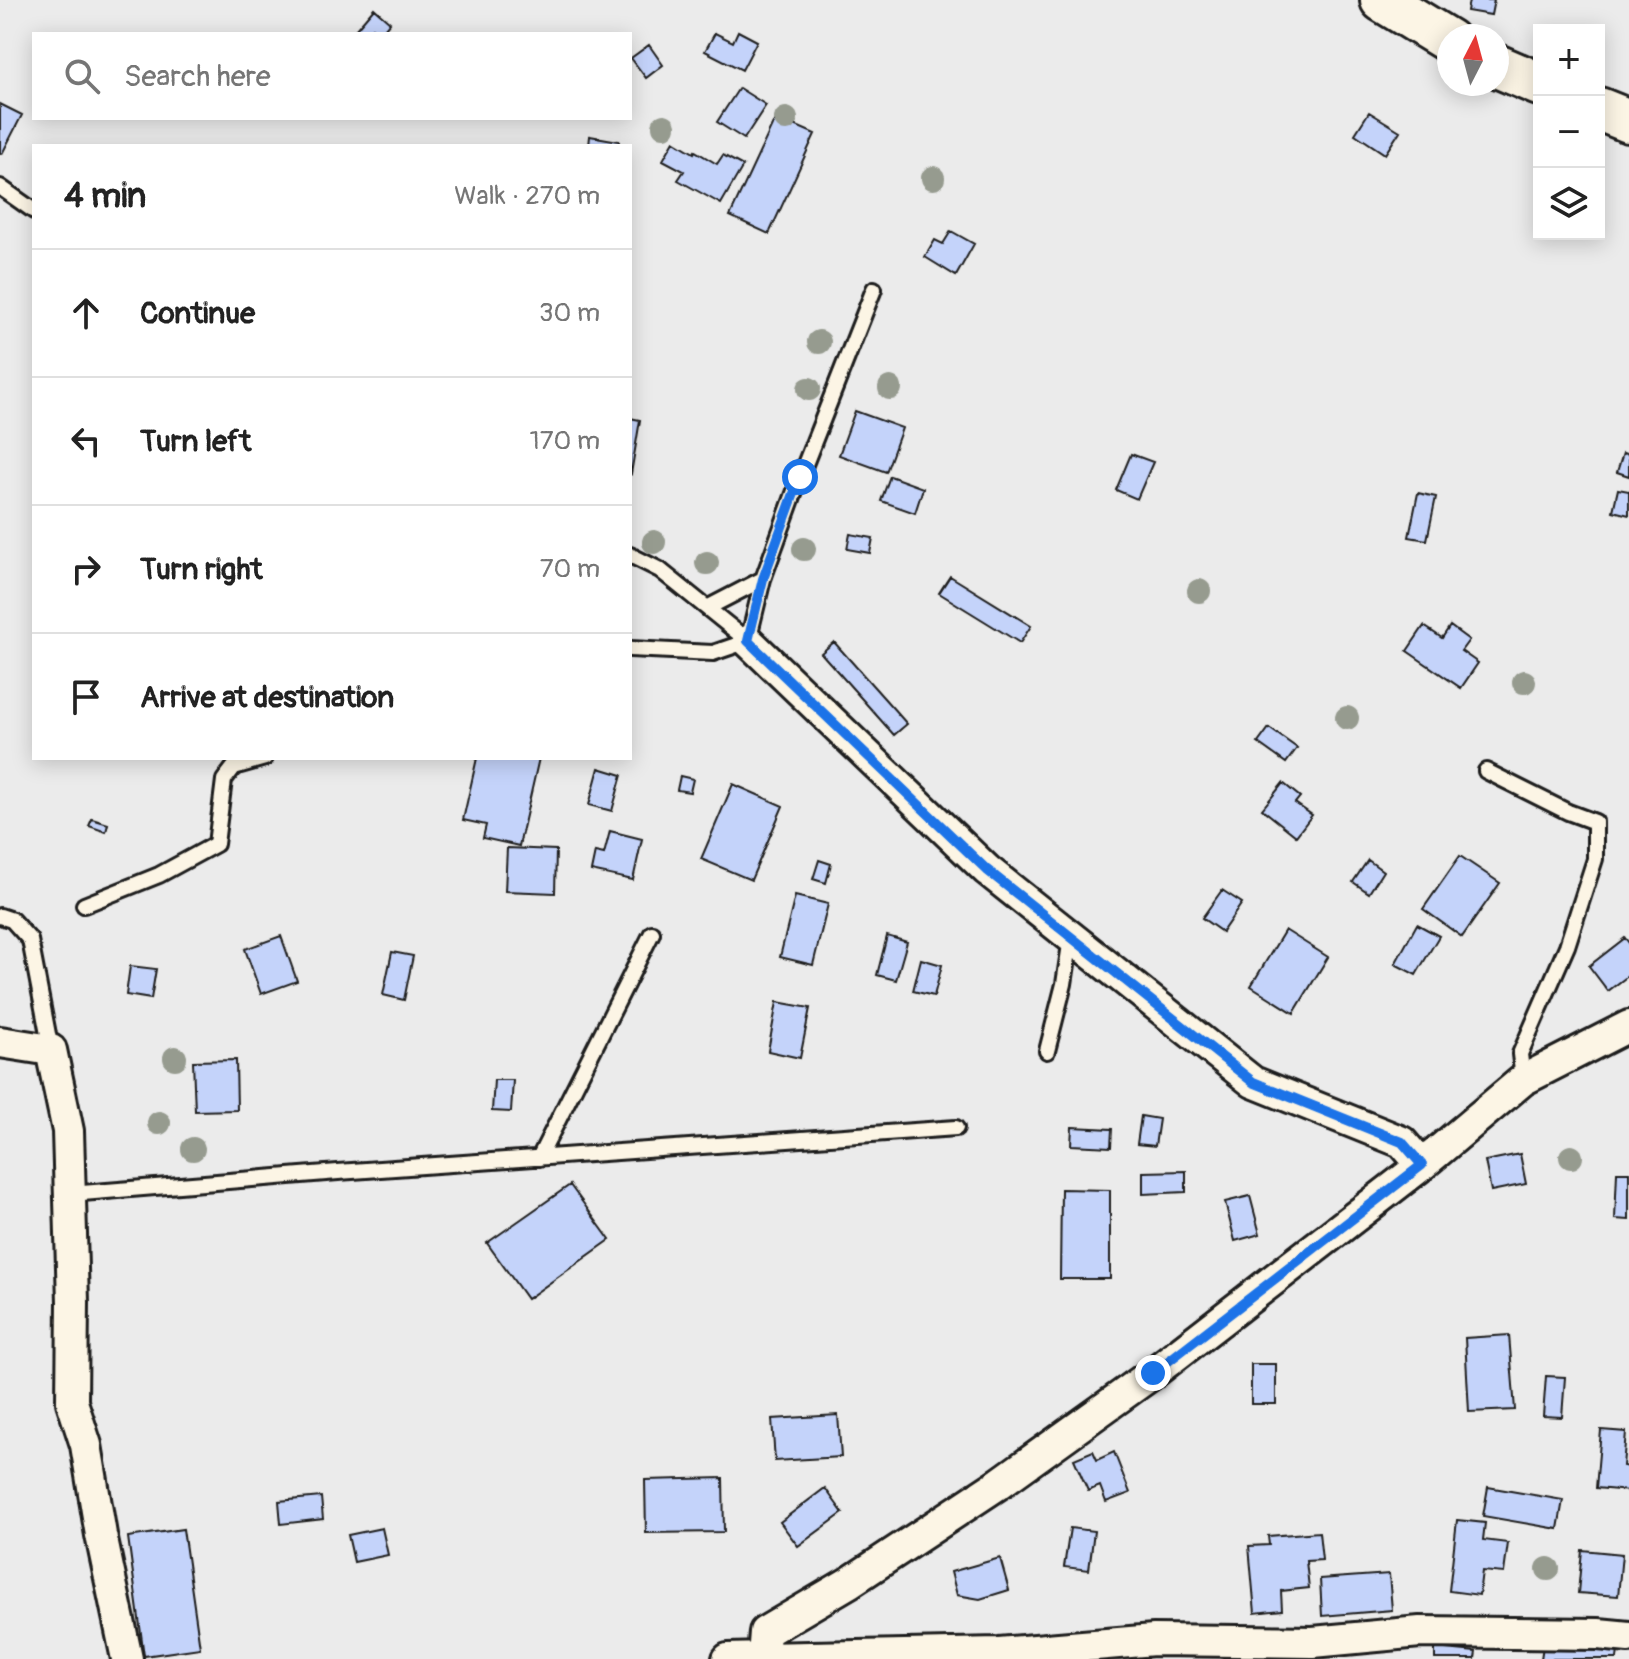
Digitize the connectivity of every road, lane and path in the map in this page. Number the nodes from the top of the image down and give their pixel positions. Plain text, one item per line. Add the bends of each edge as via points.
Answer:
1 (1382, 0) edge
2 (1437, 34) edge
3 (1509, 71) edge
4 (1533, 81) edge
5 (1605, 111) edge
6 (1629, 121) edge
7 (0, 187) edge
8 (32, 210) edge
9 (874, 289) dead end
10 (632, 556) edge
11 (763, 579) junction
12 (707, 608) junction
13 (748, 641) junction
14 (632, 649) edge
15 (258, 760) edge
16 (1486, 771) dead end
17 (84, 905) dead end
18 (0, 916) edge
19 (652, 933) dead end
20 (1071, 937) junction
21 (1629, 1026) edge
22 (0, 1042) edge
23 (51, 1050) junction
24 (1047, 1051) dead end
25 (1523, 1080) junction
26 (956, 1128) dead end
27 (539, 1158) junction
28 (1422, 1165) junction
29 (70, 1194) junction
30 (1629, 1637) edge
31 (763, 1658) edge
32 (127, 1659) edge
33 (728, 1659) edge

1 - 2 main road
3 - 4 main road
5 - 6 main road
7 - 8 lane
9 - 11 lane
10 - 12 lane via 660,570
11 - 12 lane
11 - 13 lane
12 - 13 lane
13 - 14 lane via 713,653
13 - 20 street via 987,870
15 - 17 lane via 234,767 224,780 216,844 159,875
16 - 25 lane via 1595,822 1595,859 1567,946 1520,1054
18 - 23 lane via 12,920 30,940
19 - 27 lane
20 - 24 lane
20 - 28 street via 1253,1082 1402,1142
21 - 25 street
22 - 23 street
23 - 29 street via 68,1131
25 - 28 street
26 - 27 lane
27 - 29 lane
28 - 31 street via 1153,1373 1000,1483 765,1632
29 - 32 street via 72,1402 86,1445
30 - 31 street via 1420,1632 1313,1642 1154,1640 999,1653
31 - 33 street

